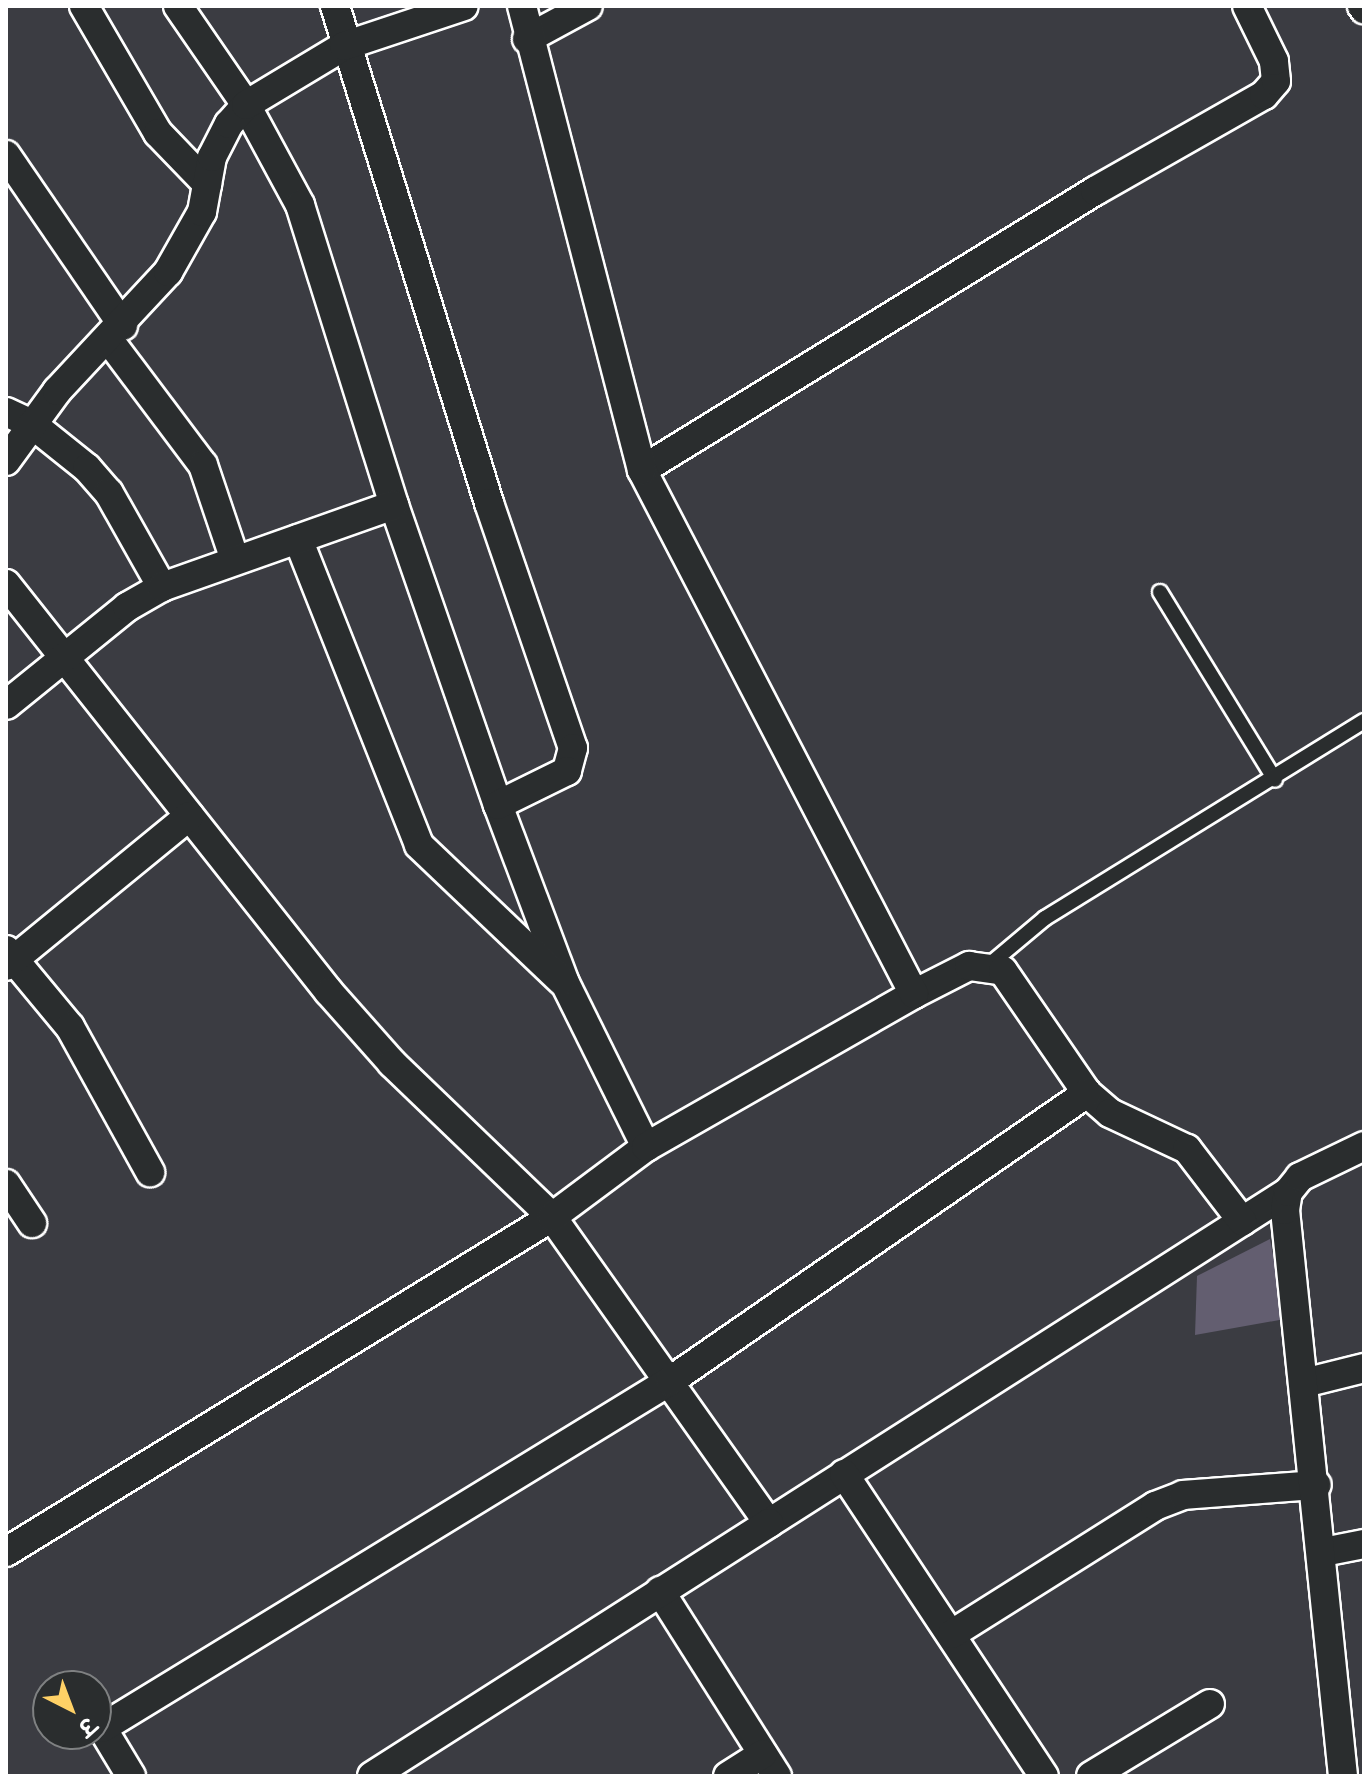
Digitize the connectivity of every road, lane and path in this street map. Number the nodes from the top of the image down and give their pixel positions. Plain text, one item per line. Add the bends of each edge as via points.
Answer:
1 (84, 6) edge
2 (178, 6) edge
3 (335, 6) edge
4 (464, 6) edge
5 (522, 6) edge
6 (588, 6) edge
7 (1247, 6) edge
8 (527, 39) junction
9 (344, 46) junction
10 (246, 105) junction
11 (6, 155) edge
12 (207, 184) junction
13 (116, 333) junction
14 (19, 418) edge
15 (6, 461) edge
16 (642, 470) junction
17 (394, 505) junction
18 (298, 539) junction
19 (235, 560) junction
20 (6, 584) edge
21 (162, 587) junction
22 (1160, 592) dead end
23 (63, 656) junction
24 (6, 705) edge
25 (1364, 721) edge
26 (1275, 780) junction
27 (498, 805) junction
28 (189, 816) junction
29 (9, 958) edge
30 (989, 965) junction
31 (565, 983) junction
32 (914, 994) junction
33 (1087, 1093) junction
34 (1364, 1146) edge
35 (646, 1147) junction
36 (150, 1172) dead end
37 (6, 1184) edge
38 (1288, 1192) junction
39 (552, 1217) junction
40 (1242, 1221) junction
41 (32, 1223) dead end
42 (1364, 1368) edge
43 (670, 1381) junction
44 (1304, 1383) junction
45 (844, 1474) junction
46 (1317, 1485) junction
47 (769, 1523) junction
48 (1364, 1544) edge
49 (6, 1552) edge
50 (1323, 1552) junction
51 (660, 1591) junction
52 (952, 1634) junction
53 (1210, 1704) dead end
54 (770, 1765) edge
55 (131, 1776) edge
56 (372, 1776) edge
57 (728, 1776) edge
58 (1044, 1776) edge
59 (1091, 1776) edge
60 (1343, 1776) edge

1 - 12 street via 158,133
2 - 10 street
3 - 9 street
4 - 9 street
5 - 8 street
6 - 8 street
7 - 16 street via 1274,61 1276,81 1264,95 1095,191
8 - 16 street
9 - 10 street
9 - 27 street via 573,748 567,771
10 - 12 street via 223,135
10 - 17 street via 291,184 317,247
11 - 13 street
12 - 13 street via 202,212 184,248
13 - 14 street via 57,391
13 - 19 street via 203,465
14 - 15 street
14 - 21 street via 87,468 109,493
16 - 32 street
17 - 18 street
17 - 27 street
18 - 19 street
18 - 31 street via 419,845
19 - 21 street
20 - 23 street
21 - 23 street
22 - 26 lane
23 - 24 street
23 - 28 street
25 - 26 lane
26 - 30 lane via 1045,918
27 - 31 street
28 - 29 street
28 - 39 street via 392,1063
29 - 36 street via 96,1067
30 - 32 street via 969,966
30 - 33 street via 1003,971 1020,990
31 - 35 street
32 - 35 street
33 - 40 street via 1110,1113 1170,1137 1201,1160
33 - 43 street
34 - 38 street via 1314,1168
35 - 39 street
37 - 41 street
38 - 40 street
38 - 44 street via 1285,1210
39 - 43 street
39 - 49 street
40 - 45 street
42 - 44 street
43 - 47 street
43 - 55 street via 102,1728
44 - 46 street
45 - 47 street
45 - 52 street
46 - 50 street
46 - 52 street via 1183,1495 1155,1506
47 - 51 street
48 - 50 street
50 - 60 street
51 - 54 street
51 - 56 street
52 - 58 street
53 - 59 street
54 - 57 street

